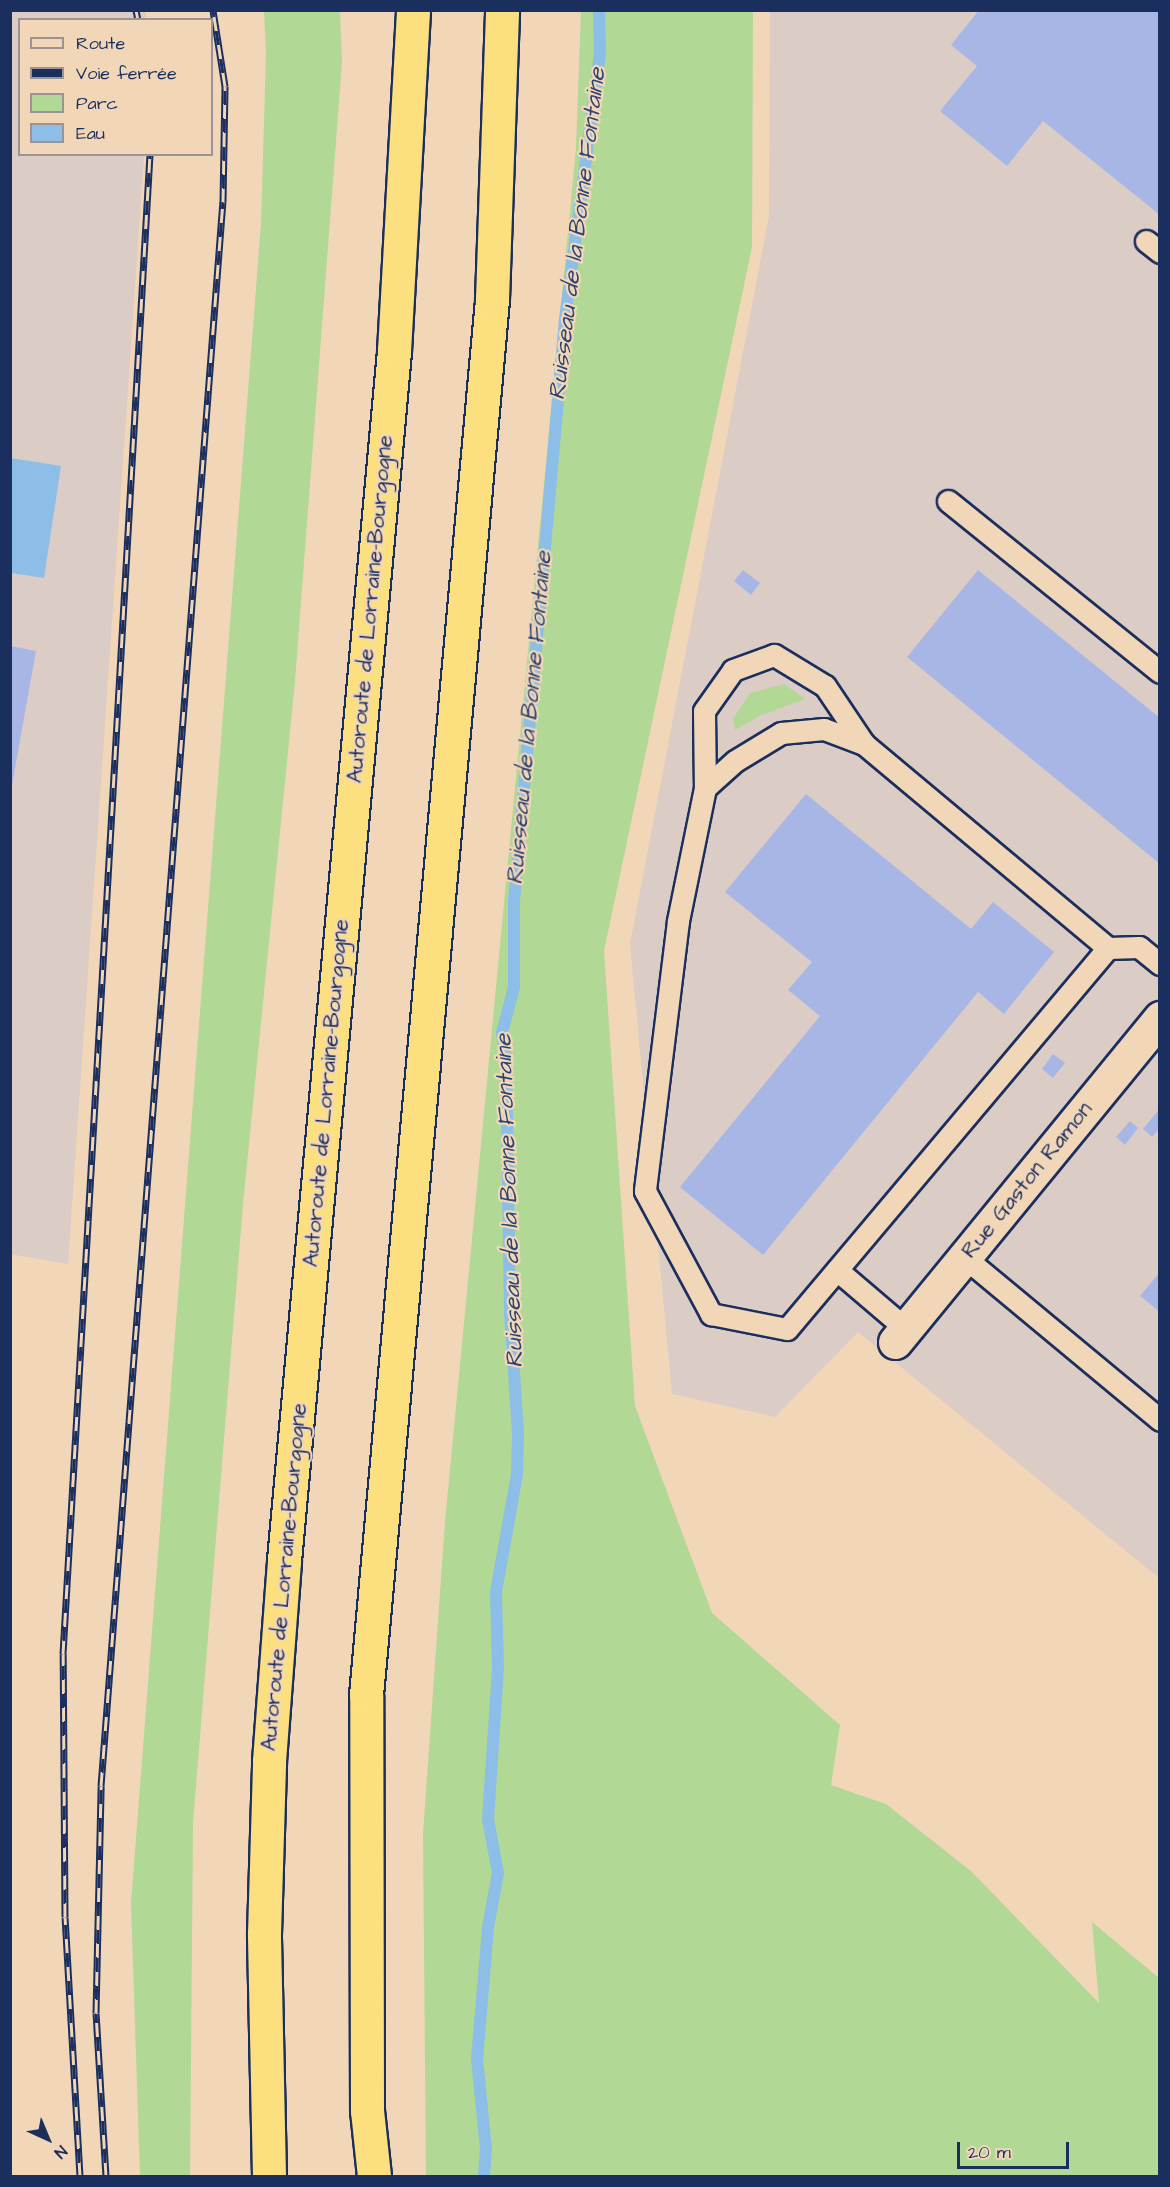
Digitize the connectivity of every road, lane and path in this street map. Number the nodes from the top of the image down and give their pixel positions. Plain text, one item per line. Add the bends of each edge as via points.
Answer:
1 (413, 10) edge
2 (502, 10) edge
3 (948, 501) dead end
4 (1160, 672) edge
5 (864, 744) junction
6 (705, 788) junction
7 (1108, 948) junction
8 (1160, 964) edge
9 (1160, 1018) edge
10 (964, 1257) junction
11 (837, 1270) junction
12 (901, 1336) joint
13 (1160, 1420) edge
14 (269, 2176) edge
15 (374, 2176) edge

1 - 14 highway, Autoroute de Lorraine-Bourgogne via 394,351 269,1761 264,1934
2 - 15 highway via 492,299 366,1695 367,2111
3 - 4 lane
5 - 6 lane via 824,729 781,733 735,761
5 - 6 lane via 825,686 774,655 733,670 704,711
5 - 7 lane
6 - 11 lane via 678,921 645,1191 711,1314 787,1329
7 - 8 lane via 1138,947
7 - 11 lane
9 - 10 street, Rue Gaston Ramon
10 - 12 street, Rue Gaston Ramon
10 - 13 lane
11 - 12 lane

